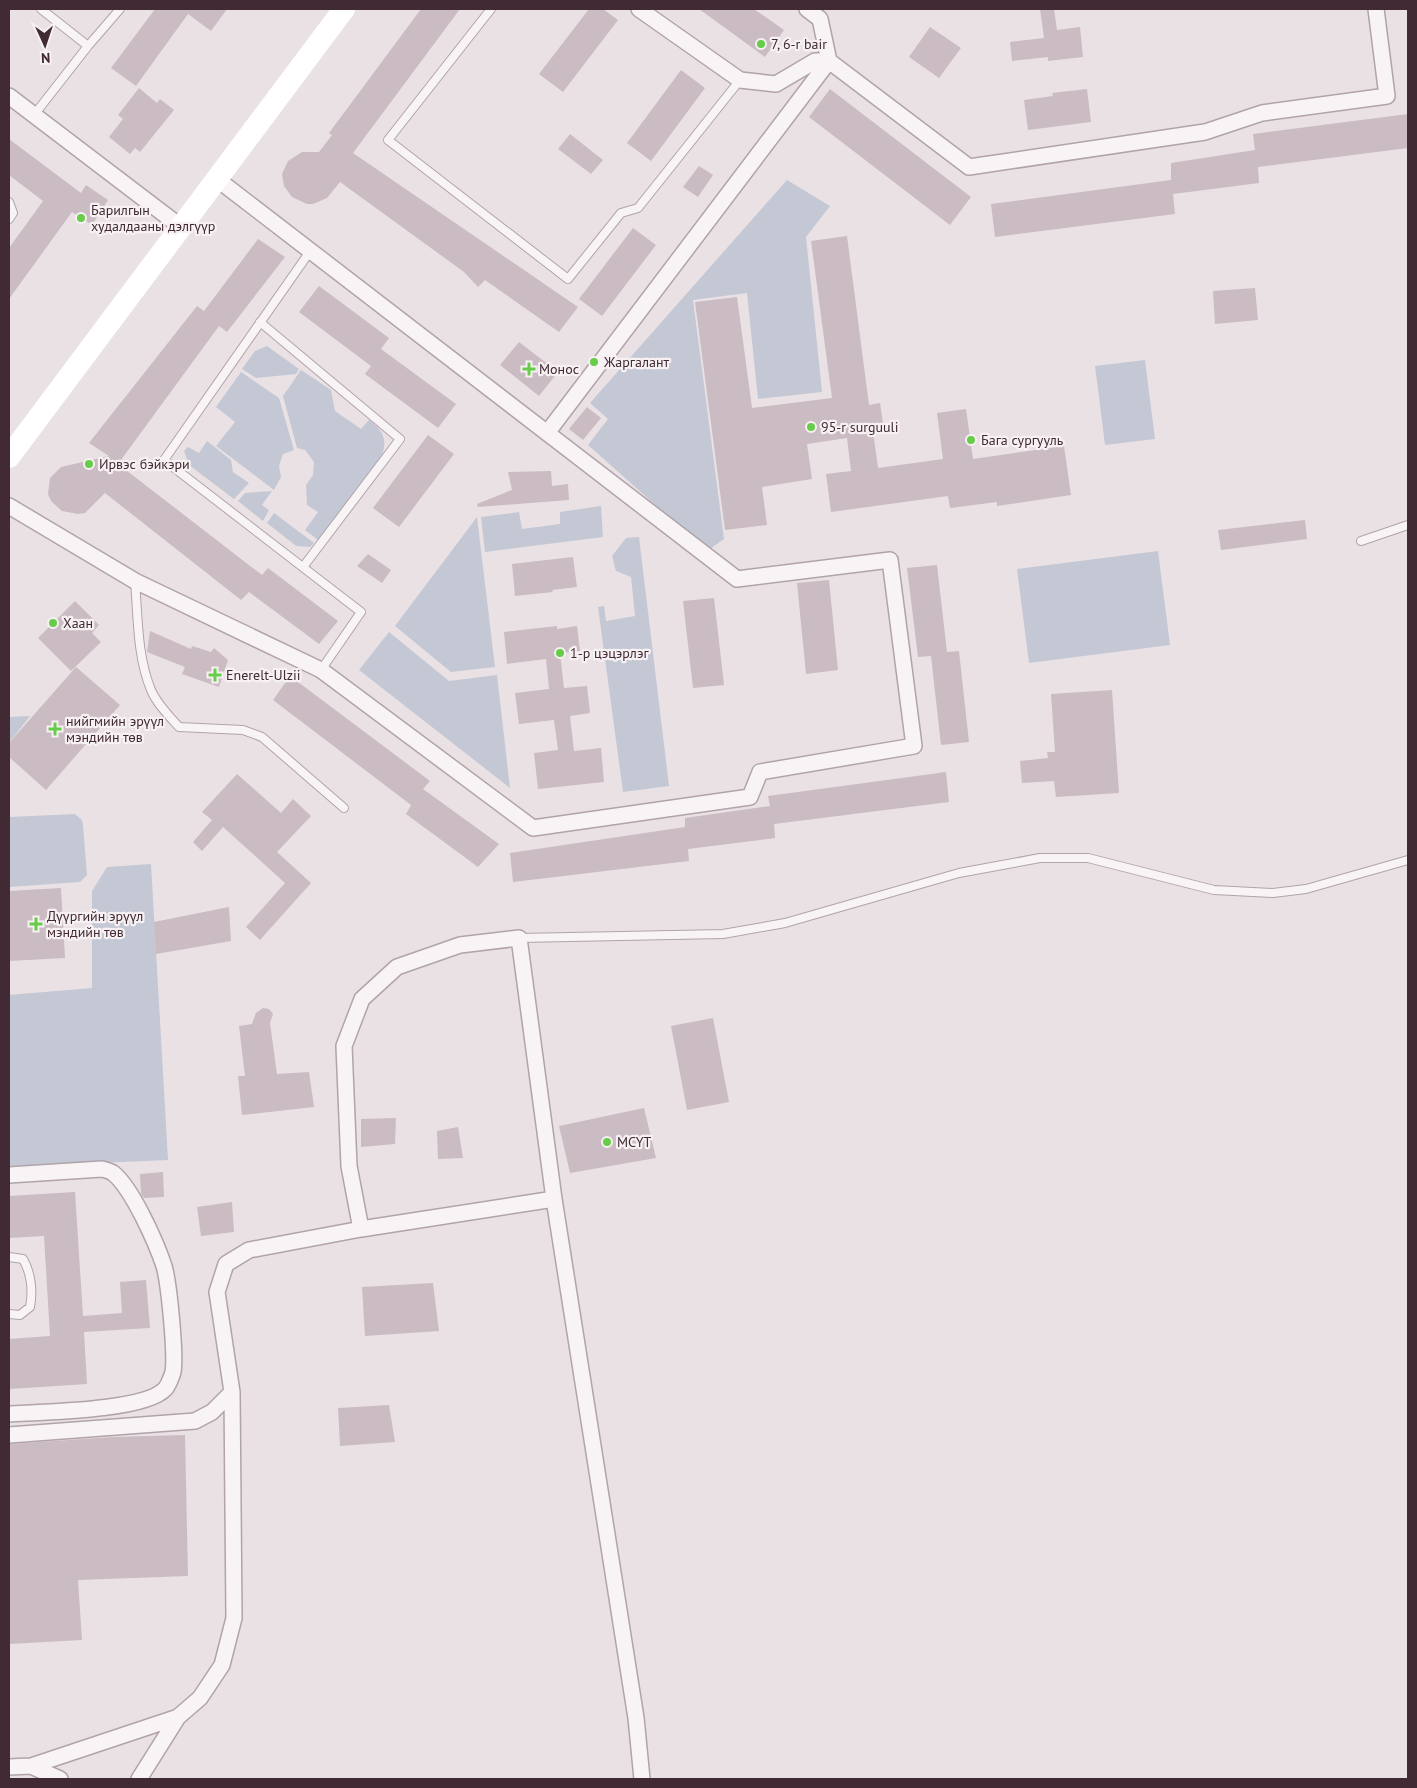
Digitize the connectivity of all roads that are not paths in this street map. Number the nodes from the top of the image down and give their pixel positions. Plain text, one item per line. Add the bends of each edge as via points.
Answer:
1 (41, 9) edge
2 (120, 9) edge
3 (344, 9) edge
4 (491, 9) edge
5 (640, 9) edge
6 (807, 9) edge
7 (1376, 9) edge
8 (88, 46) junction
9 (829, 61) junction
10 (740, 80) junction
11 (9, 96) edge
12 (34, 115) junction
13 (217, 179) junction
14 (9, 202) edge
15 (9, 219) edge
16 (181, 227) junction
17 (310, 250) junction
18 (260, 322) junction
19 (547, 432) junction
20 (9, 457) edge
21 (9, 506) edge
22 (1408, 525) edge
23 (1361, 541) dead end
24 (303, 567) junction
25 (135, 581) junction
26 (321, 670) junction
27 (344, 808) dead end
28 (1408, 860) edge
29 (518, 938) junction
30 (9, 1174) edge
31 (554, 1198) junction
32 (361, 1229) junction
33 (9, 1257) edge
34 (9, 1314) edge
35 (232, 1392) junction
36 (9, 1414) edge
37 (9, 1435) edge
38 (178, 1717) junction
39 (31, 1766) junction
40 (9, 1767) edge
41 (60, 1779) edge
42 (139, 1779) edge
43 (642, 1779) edge

1 - 8 lane
2 - 8 lane
3 - 13 main road
4 - 10 lane via 388,140 568,279 621,213 638,208
5 - 10 street
6 - 9 street via 820,19
7 - 9 street via 1387,96 1262,113 1205,132 970,167
8 - 12 lane
9 - 10 street via 815,61 776,84
9 - 19 street
11 - 12 street
12 - 16 street
13 - 16 main road
13 - 17 street
14 - 15 lane via 14,213
16 - 20 main road
17 - 18 lane
17 - 19 street
18 - 24 lane via 400,439
18 - 24 lane via 164,460
19 - 26 street via 736,578 890,560 914,746 760,772 750,797 533,828
21 - 25 street
22 - 23 lane
24 - 26 lane via 360,612
25 - 26 street
25 - 27 lane via 142,661 151,691 179,727 243,730 262,737
28 - 29 lane via 1306,888 1273,893 1214,890 1088,858 1040,858 959,873 785,923 723,934
29 - 31 street
29 - 32 street via 460,945 396,967 362,999 344,1046 349,1166
30 - 36 street via 102,1169 112,1172 125,1186 158,1248 164,1268 172,1372 165,1389 148,1400
31 - 32 street
31 - 43 street via 636,1718
32 - 35 street via 249,1250 226,1264 216,1292
33 - 34 lane via 23,1259 28,1267 32,1294 30,1307 20,1315
35 - 37 street via 212,1412 195,1420
35 - 38 street via 234,1618 222,1665 200,1698
38 - 39 street
38 - 42 street
39 - 40 street
39 - 41 street

